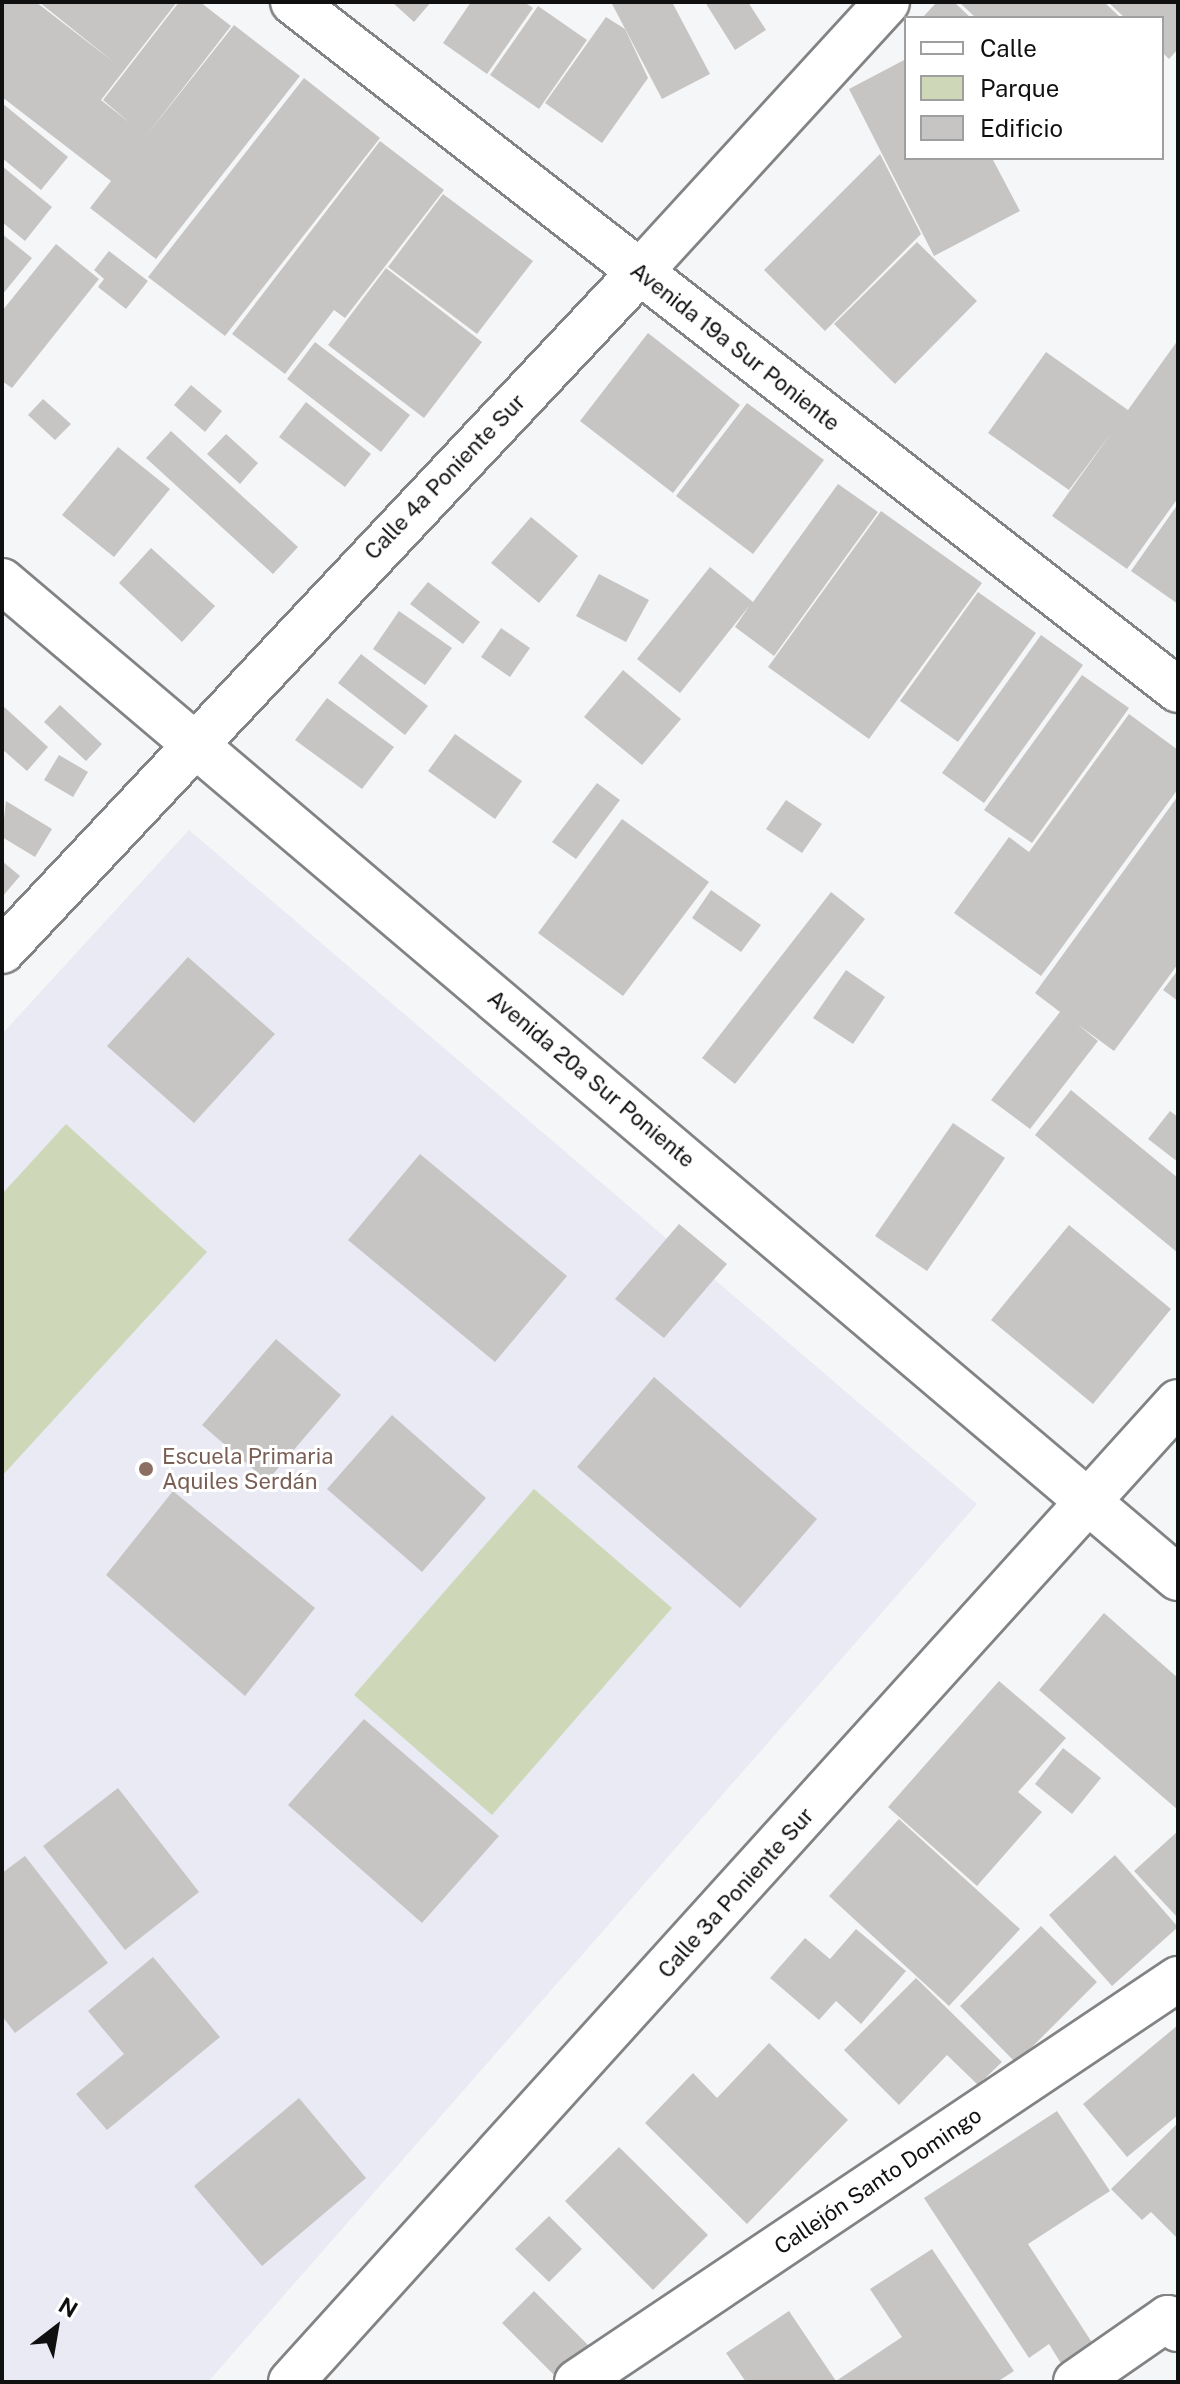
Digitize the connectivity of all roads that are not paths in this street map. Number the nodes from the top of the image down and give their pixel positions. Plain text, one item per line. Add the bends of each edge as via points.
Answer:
1 (293, 2) edge
2 (887, 2) edge
3 (639, 273) junction
4 (2, 581) edge
5 (1178, 690) edge
6 (194, 742) junction
7 (2, 951) edge
8 (1178, 1402) edge
9 (1091, 1503) junction
10 (1178, 1578) edge
11 (1178, 1979) edge
12 (1173, 2323) edge
13 (291, 2382) edge
14 (577, 2382) edge
15 (1076, 2382) edge

1 - 3 street, Avenida 19a Sur Poniente
2 - 3 street, Calle 4a Poniente Sur
3 - 5 street, Avenida 19a Sur Poniente
3 - 6 street, Calle 4a Poniente Sur
4 - 6 street, Avenida 20a Sur Poniente
6 - 7 street, Calle 4a Poniente Sur
6 - 9 street, Avenida 20a Sur Poniente
8 - 9 street, Calle 3a Poniente Sur
9 - 10 street, Avenida 20a Sur Poniente
9 - 13 street, Calle 3a Poniente Sur
11 - 14 street, Callejón Santo Domingo
12 - 15 street

